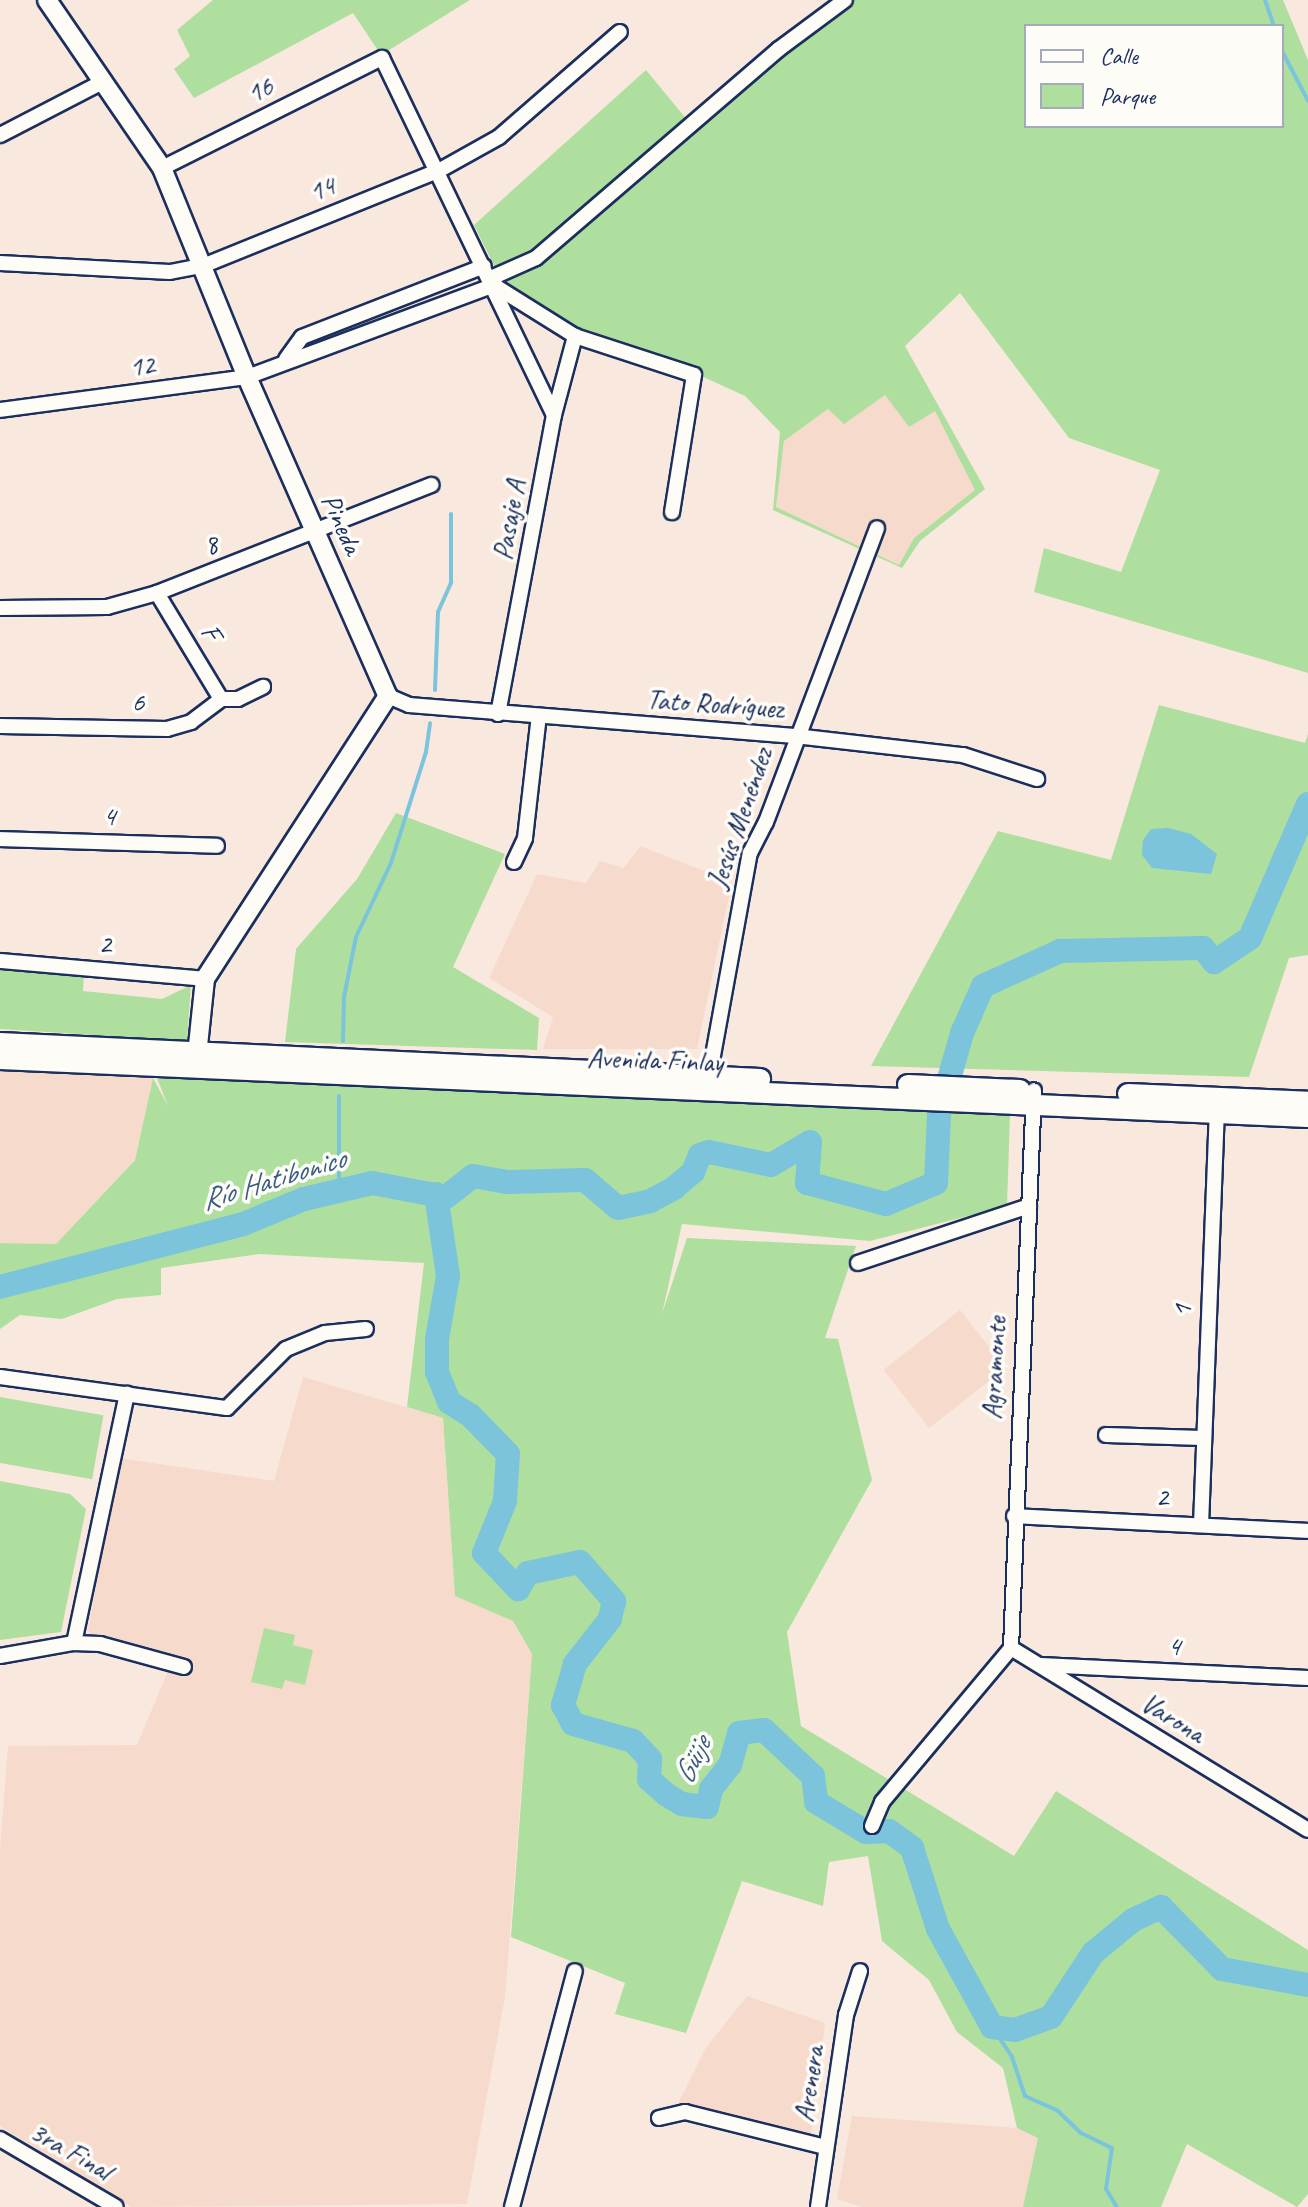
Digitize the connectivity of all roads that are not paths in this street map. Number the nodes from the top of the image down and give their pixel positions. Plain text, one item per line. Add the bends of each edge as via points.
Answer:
1 (47, 0) edge
2 (845, 0) edge
3 (620, 32) dead end
4 (104, 81) junction
5 (0, 135) edge
6 (162, 168) junction
7 (440, 170) junction
8 (0, 263) edge
9 (205, 265) junction
10 (490, 276) junction
11 (575, 336) junction
12 (286, 359) junction
13 (247, 377) junction
14 (0, 410) edge
15 (554, 415) junction
16 (431, 485) dead end
17 (672, 512) dead end
18 (877, 528) dead end
19 (316, 534) junction
20 (157, 593) junction
21 (0, 608) edge
22 (263, 687) dead end
23 (388, 696) junction
24 (221, 699) junction
25 (498, 714) junction
26 (539, 716) junction
27 (0, 726) edge
28 (795, 736) junction
29 (1037, 779) dead end
30 (0, 839) edge
31 (217, 846) dead end
32 (514, 862) dead end
33 (0, 961) edge
34 (205, 979) junction
35 (0, 1043) edge
36 (0, 1059) edge
37 (196, 1061) junction
38 (708, 1083) junction
39 (1034, 1097) junction
40 (1308, 1102) edge
41 (1217, 1105) junction
42 (1308, 1117) edge
43 (1029, 1206) junction
44 (858, 1263) dead end
45 (366, 1329) dead end
46 (0, 1377) edge
47 (127, 1394) junction
48 (1106, 1435) dead end
49 (1203, 1438) junction
50 (1014, 1516) junction
51 (1201, 1525) junction
52 (1308, 1531) edge
53 (74, 1643) junction
54 (1011, 1648) junction
55 (0, 1656) edge
56 (1038, 1665) junction
57 (184, 1667) dead end
58 (1308, 1678) edge
59 (1288, 1818) junction
60 (1308, 1819) edge
61 (872, 1826) dead end
62 (1308, 1830) edge
63 (575, 1971) dead end
64 (860, 1971) dead end
65 (659, 2118) dead end
66 (0, 2139) edge
67 (825, 2147) junction
68 (116, 2207) edge
69 (512, 2207) edge
70 (818, 2207) edge

1 - 4 street, Pineda
2 - 10 street via 779,49 536,258
3 - 7 street, 14 via 499,137
4 - 5 street
4 - 6 street, Pineda
6 - 7 street, 16 via 382,58
6 - 9 street, Pineda
7 - 9 street, 14
7 - 10 street
8 - 9 street, 14 via 170,272
9 - 13 street, Pineda
10 - 11 street
10 - 12 street, 12 via 309,358
10 - 12 street, 12 via 302,337
10 - 15 street
11 - 15 street, Pasaje A
11 - 17 street via 694,375
12 - 13 street, 12
13 - 14 street, 12
13 - 19 street, Pineda
15 - 25 street, Pasaje A
16 - 19 street, 8
18 - 28 street, Jesús Menéndez
19 - 20 street, 8
19 - 23 street, Pineda
20 - 21 street, 8 via 107,607
20 - 24 street, F
22 - 24 street, 6 via 238,699
23 - 25 street, Tato Rodríguez via 409,705
23 - 34 street
24 - 27 street, 6 via 191,722 167,729
25 - 26 street, Tato Rodríguez
26 - 28 street, Tato Rodríguez
26 - 32 street via 525,838
28 - 29 street, Tato Rodríguez via 963,755
28 - 38 street, Jesús Menéndez via 750,853
30 - 31 street, 4
33 - 34 street, 2
34 - 37 street
35 - 37 main road, Avenida Finlay
36 - 37 main road, Avenida Finlay
37 - 38 main road, Avenida Finlay
38 - 39 main road, Avenida Finlay
39 - 41 main road, Avenida Finlay
39 - 43 street, Agramonte
40 - 41 main road, Avenida Finlay
41 - 42 main road, Avenida Finlay
41 - 49 street, 1
43 - 44 street
43 - 50 street, Agramonte
45 - 47 street via 325,1333 286,1349 227,1408
46 - 47 street
47 - 53 street
48 - 49 street
49 - 51 street, 1
50 - 51 street, 2
50 - 54 street, Agramonte
51 - 52 street, 2
53 - 55 street
53 - 57 street via 100,1644
54 - 56 street, Varona
54 - 61 street via 882,1802
56 - 58 street, 4
56 - 59 street, Varona
59 - 60 street
59 - 62 street, Varona
63 - 69 street
64 - 67 street, Arenera via 846,2015
65 - 67 street via 685,2112
66 - 68 street, 3ra Final
67 - 70 street, Arenera

